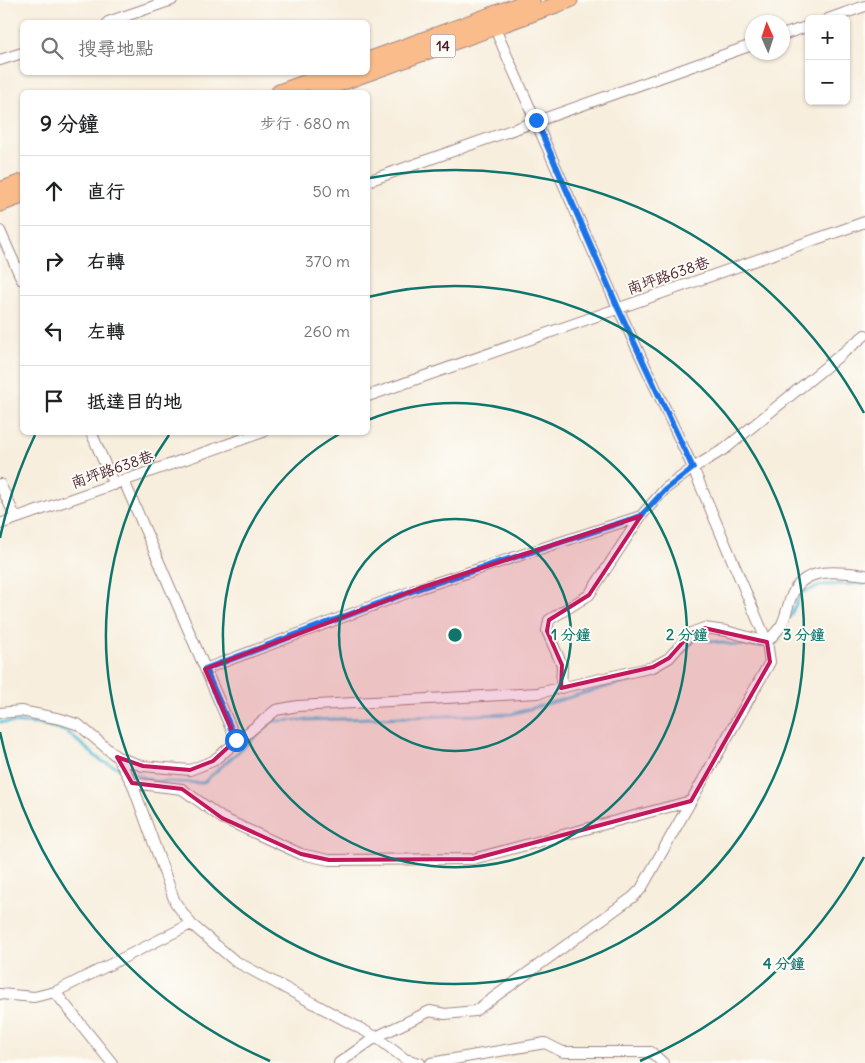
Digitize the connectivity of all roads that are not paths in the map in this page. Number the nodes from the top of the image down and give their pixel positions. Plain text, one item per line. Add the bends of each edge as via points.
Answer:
1 (172, 0) edge
2 (532, 0) edge
3 (564, 1) edge
4 (865, 6) edge
5 (839, 15) edge
6 (114, 20) edge
7 (492, 21) junction
8 (805, 27) edge
9 (790, 32) edge
10 (745, 47) edge
11 (20, 53) edge
12 (370, 59) edge
13 (0, 60) edge
14 (370, 70) edge
15 (327, 75) edge
16 (358, 75) edge
17 (285, 90) edge
18 (321, 90) edge
19 (536, 120) junction
20 (370, 180) edge
21 (20, 183) edge
22 (0, 190) edge
23 (20, 197) edge
24 (0, 204) edge
25 (865, 222) edge
26 (0, 230) edge
27 (20, 275) edge
28 (618, 308) junction
29 (865, 335) edge
30 (370, 395) edge
31 (93, 435) edge
32 (255, 435) edge
33 (693, 468) junction
34 (119, 483) junction
35 (0, 484) edge
36 (641, 516) junction
37 (16, 518) junction
38 (0, 524) edge
39 (865, 575) edge
40 (767, 642) junction
41 (205, 669) junction
42 (560, 688) junction
43 (0, 713) edge
44 (236, 740) junction
45 (117, 756) junction
46 (132, 783) junction
47 (691, 801) junction
48 (191, 924) junction
49 (55, 992) junction
50 (0, 994) edge
51 (376, 1037) junction
52 (112, 1063) edge
53 (339, 1063) edge
54 (420, 1063) edge
55 (431, 1063) edge
56 (663, 1063) edge

1 - 6 street
2 - 7 main road, 14
3 - 7 main road, 14
4 - 5 street
7 - 12 main road, 14
7 - 14 main road, 14
7 - 19 street
8 - 9 street
10 - 19 street
11 - 13 street
15 - 17 main road
16 - 18 main road, 14
19 - 20 street
19 - 28 street
21 - 22 main road
23 - 24 main road
25 - 28 street, 南坪路638巷
26 - 27 street
28 - 30 street, 南坪路638巷
28 - 33 street
29 - 33 street via 726,448
31 - 34 street
32 - 34 street, 南坪路638巷
33 - 36 street via 665,490
33 - 40 street
34 - 37 street, 南坪路638巷
34 - 41 street
35 - 37 street
36 - 41 street via 420,588
36 - 42 street via 589,595 549,620 547,631 562,666
37 - 38 street, 南坪路638巷
39 - 40 street via 835,572 806,579 795,589 782,624
40 - 42 street via 704,628 691,633 669,658 653,667
40 - 47 street via 770,662
41 - 44 street
42 - 44 street via 538,693 276,710
43 - 45 street via 21,711 79,725
44 - 45 street via 213,761 190,770 143,766
45 - 46 street
46 - 47 street via 182,789 222,818 302,854 329,860 473,859
46 - 48 street via 175,902
47 - 51 street via 641,889 633,897 475,1011 445,1014 430,1011
48 - 49 street
48 - 51 street via 235,961
49 - 50 street via 34,997
49 - 52 street
51 - 53 street
51 - 54 street via 405,1059
55 - 56 street via 545,1043 563,1052 651,1052

